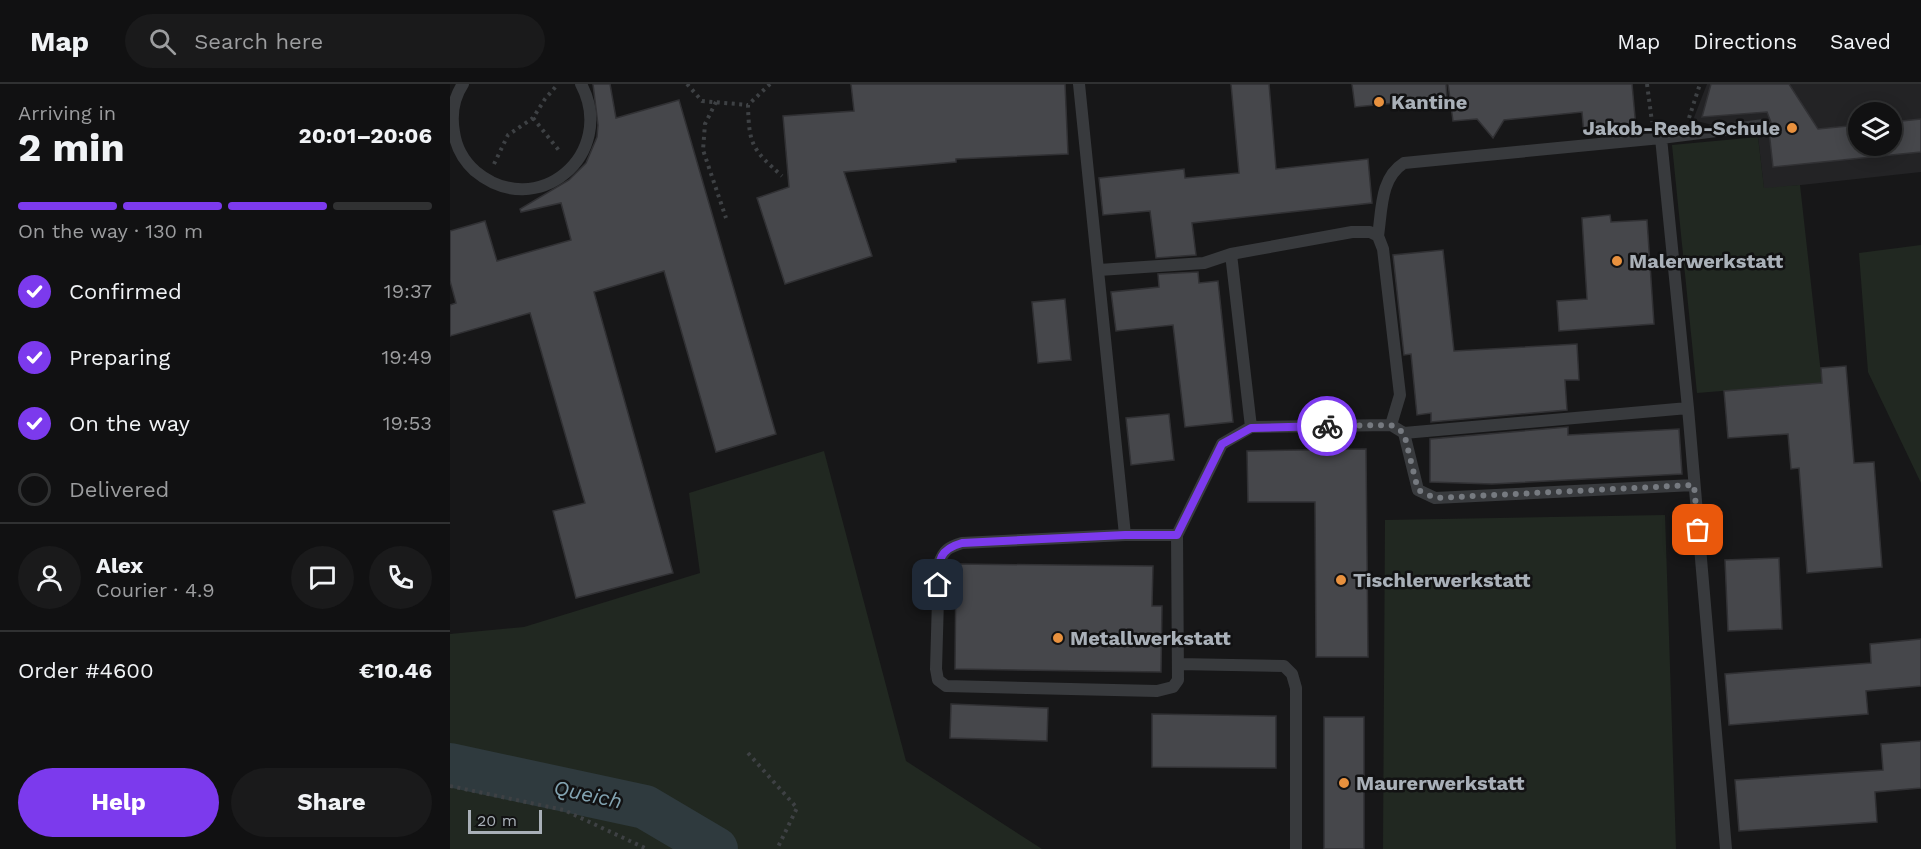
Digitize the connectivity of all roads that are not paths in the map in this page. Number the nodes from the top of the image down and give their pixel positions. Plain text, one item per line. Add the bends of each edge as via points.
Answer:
1 (463, 84) edge
2 (581, 84) edge
3 (1079, 84) edge
4 (1764, 125) dead end
5 (1657, 138) junction
6 (1378, 236) junction
7 (1232, 254) junction
8 (1099, 270) junction
9 (1688, 408) junction
10 (1391, 425) junction
11 (1251, 428) junction
12 (1404, 433) junction
13 (1694, 485) junction
14 (1125, 535) junction
15 (1177, 535) junction
16 (1178, 664) junction
17 (1296, 849) edge
18 (1726, 849) edge

1 - 2 lane via 451,118 455,142 467,165 487,181 504,188 532,188 558,179 573,167 585,149 591,128 590,105
3 - 8 lane
4 - 5 lane
5 - 6 lane via 1404,163 1388,179
5 - 9 lane
6 - 7 lane via 1352,232
6 - 10 lane via 1383,249 1400,395
7 - 8 lane via 1204,263
7 - 11 lane
8 - 14 lane
9 - 12 lane
9 - 13 lane
10 - 11 lane
10 - 12 lane
11 - 15 lane via 1222,444
12 - 13 lane via 1418,490 1435,498
13 - 18 lane
14 - 15 lane
14 - 16 lane via 949,546 939,564 938,680 946,686 1157,691 1173,687 1178,680
15 - 16 lane
16 - 17 lane via 1284,666 1292,674 1296,688

